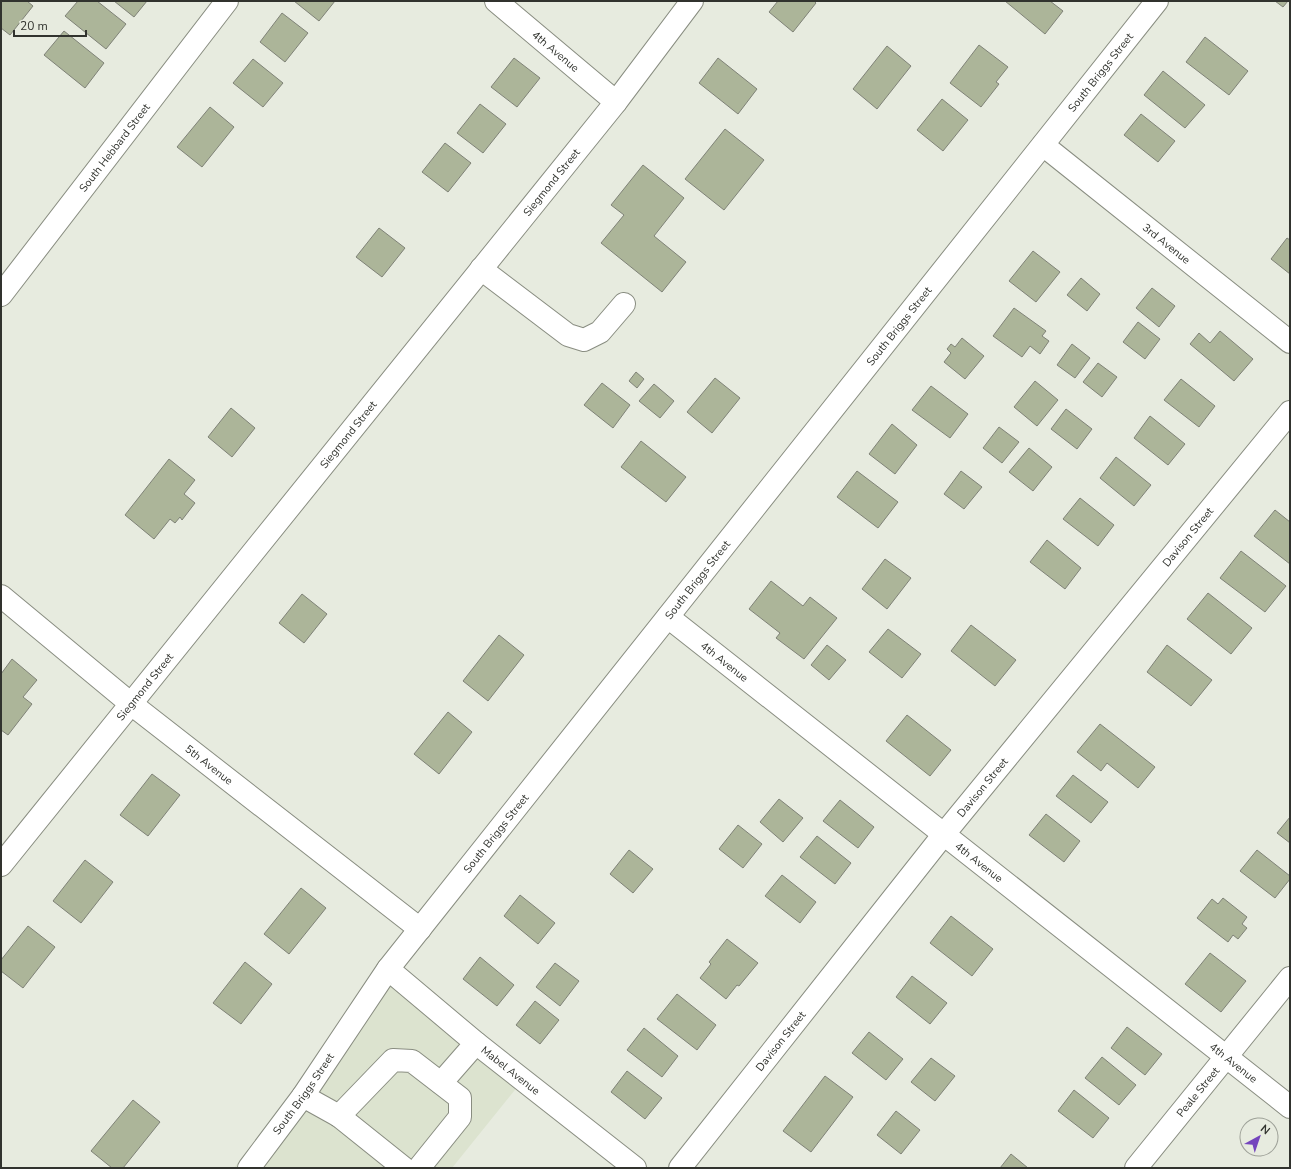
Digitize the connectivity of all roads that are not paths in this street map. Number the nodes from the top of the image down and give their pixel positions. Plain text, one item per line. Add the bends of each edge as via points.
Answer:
1 (227, 1) edge
2 (496, 1) edge
3 (692, 1) edge
4 (1157, 1) edge
5 (616, 102) junction
6 (1043, 145) junction
7 (481, 268) junction
8 (1, 294) edge
9 (624, 304) dead end
10 (1290, 342) edge
11 (1290, 412) edge
12 (1, 596) edge
13 (668, 617) junction
14 (130, 704) junction
15 (944, 834) junction
16 (1, 864) edge
17 (420, 929) junction
18 (388, 969) junction
19 (1290, 978) edge
20 (476, 1043) junction
21 (1227, 1057) junction
22 (441, 1084) junction
23 (303, 1096) junction
24 (1290, 1107) edge
25 (339, 1116) junction
26 (249, 1168) edge
27 (404, 1168) edge
28 (419, 1168) edge
29 (635, 1168) edge
30 (680, 1168) edge
31 (1136, 1168) edge

1 - 8 street, South Hebbard Street
2 - 5 street, 4th Avenue
3 - 5 street, Siegmond Street
4 - 6 street, South Briggs Street
5 - 7 street, Siegmond Street
6 - 10 street, 3rd Avenue
6 - 13 street, South Briggs Street
7 - 9 street via 568,335 584,340 600,332
7 - 14 street, Siegmond Street
11 - 15 street, Davison Street
12 - 14 street, 5th Avenue
13 - 15 street, 4th Avenue
13 - 17 street, South Briggs Street
14 - 16 street, Siegmond Street
14 - 17 street, 5th Avenue
15 - 21 street, 4th Avenue
15 - 30 street, Davison Street
17 - 18 street, South Briggs Street
18 - 20 street, Mabel Avenue
18 - 23 street, South Briggs Street
19 - 21 street, Peale Street
20 - 22 street
20 - 29 street, Mabel Avenue
21 - 24 street, 4th Avenue
21 - 31 street, Peale Street
22 - 25 street via 412,1061 393,1060
22 - 28 street via 460,1098 460,1117
23 - 25 street
23 - 26 street, South Briggs Street
25 - 27 street

